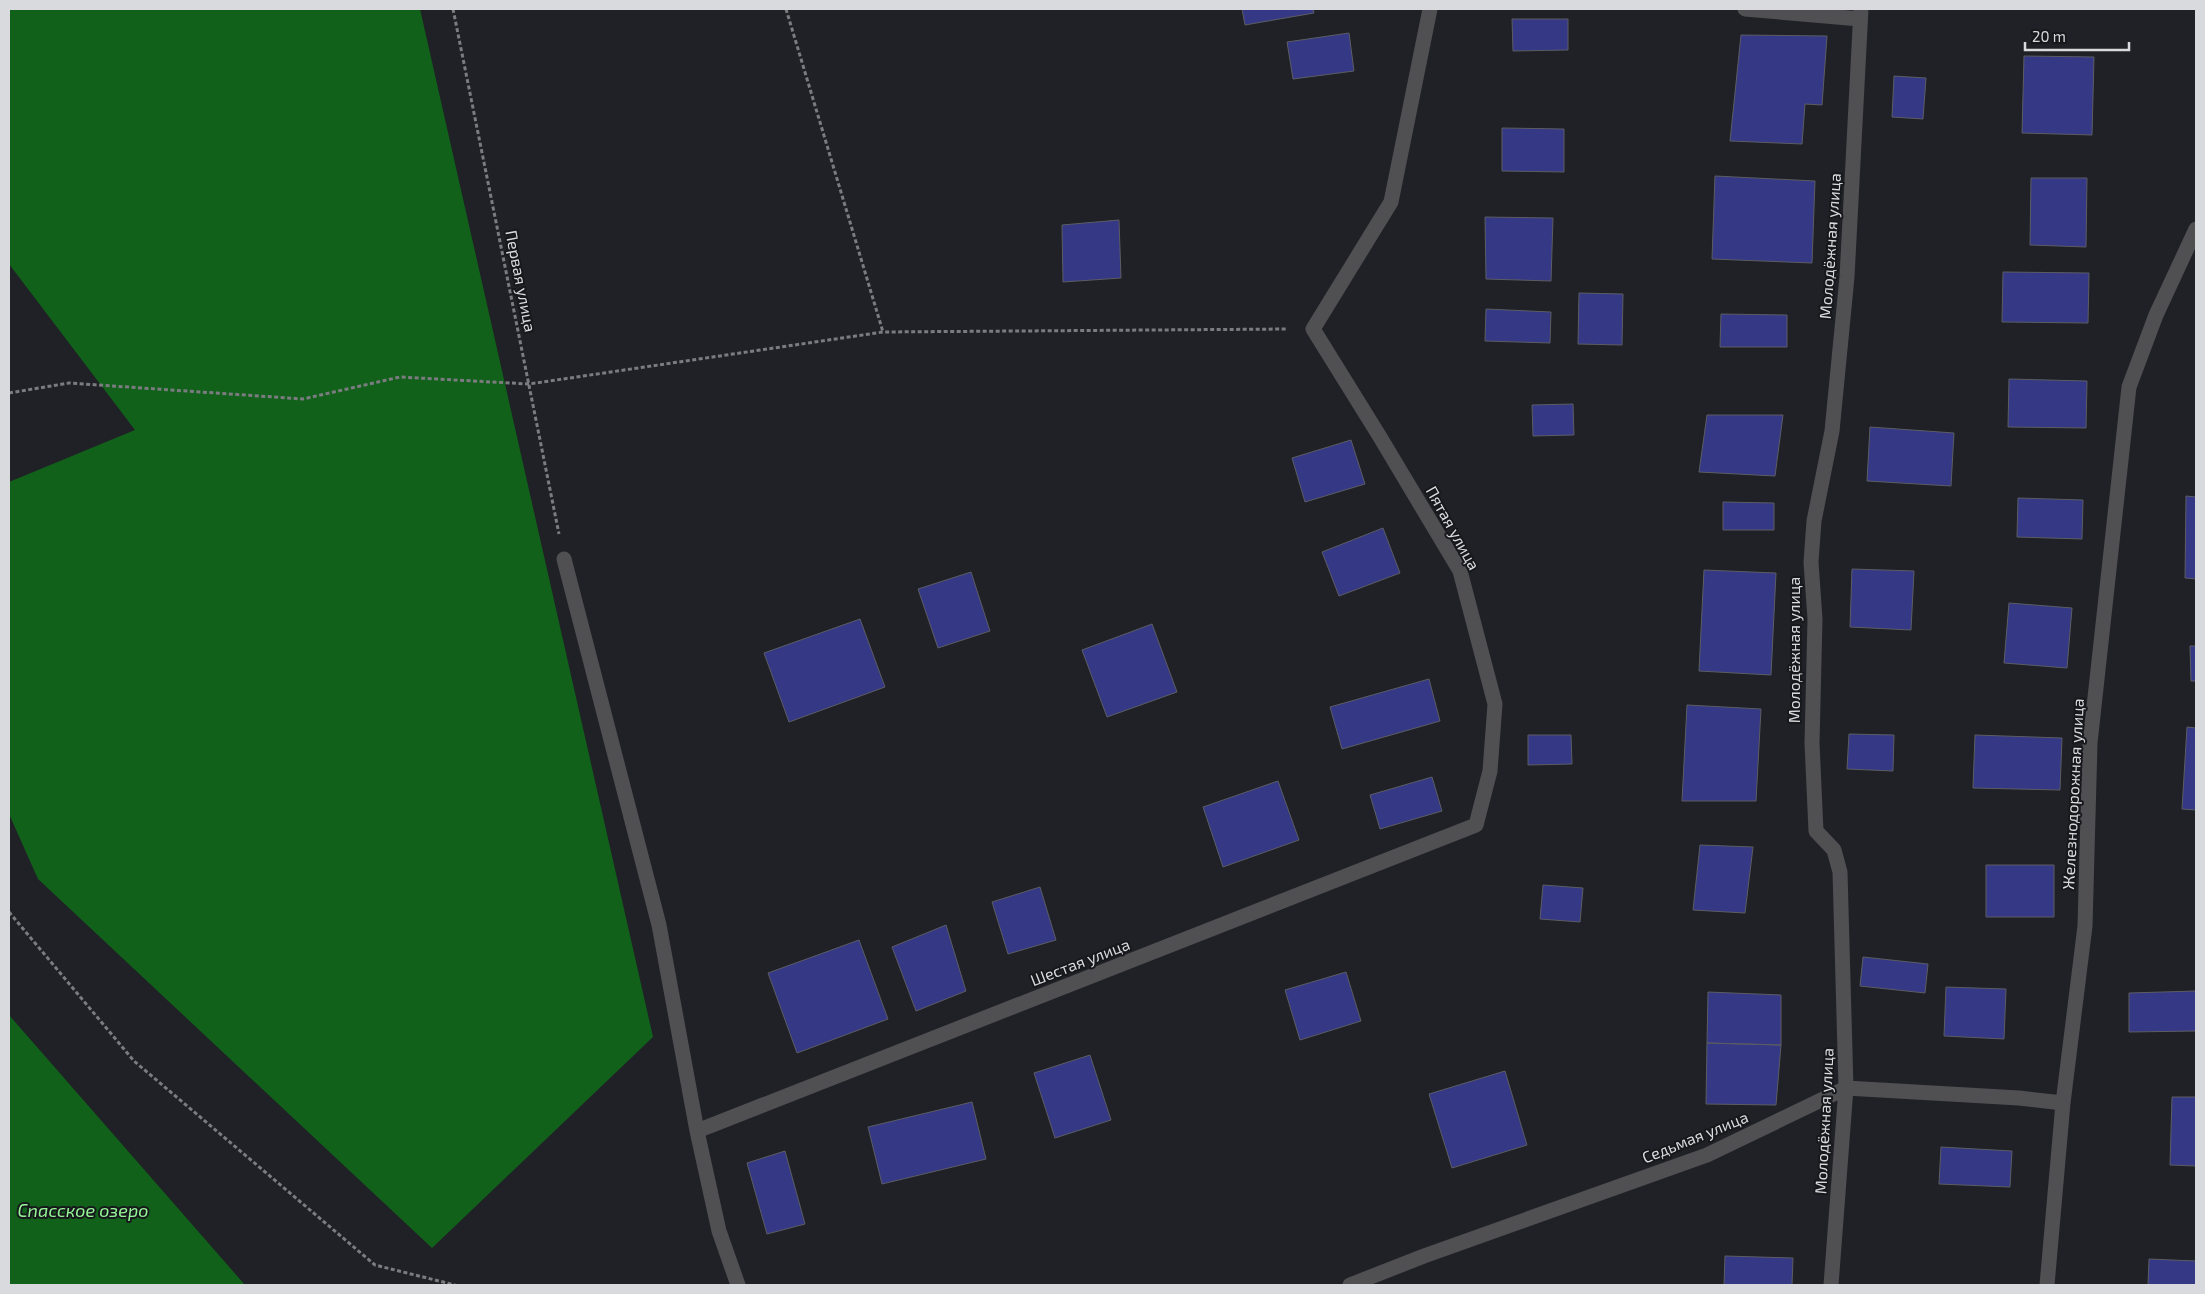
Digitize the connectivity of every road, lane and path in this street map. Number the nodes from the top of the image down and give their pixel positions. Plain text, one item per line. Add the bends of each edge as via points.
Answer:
1 (453, 9) edge
2 (786, 9) edge
3 (1430, 9) edge
4 (1745, 9) edge
5 (1861, 14) edge
6 (2196, 229) edge
7 (1312, 329) junction
8 (883, 332) junction
9 (529, 384) junction
10 (9, 393) edge
11 (564, 559) joint
12 (1476, 825) joint
13 (9, 912) edge
14 (1846, 1088) junction
15 (2063, 1103) junction
16 (697, 1132) junction
17 (455, 1285) edge
18 (738, 1285) edge
19 (1350, 1285) edge
20 (1831, 1285) edge
21 (2047, 1285) edge

1 - 9 path, Первая улица
2 - 8 path
3 - 7 street via 1392,202
4 - 5 street
5 - 14 street, Молодёжная улица via 1847,277 1832,431 1814,521 1811,562 1815,619 1812,743 1816,830 1834,850 1840,872
6 - 15 street, Железнодорожная улица via 2156,315 2128,387 2090,743 2085,926
7 - 8 path
7 - 12 street, Пятая улица via 1460,571 1495,704 1490,771
8 - 9 path
9 - 10 path via 400,377 303,400 69,383
9 - 11 path, Первая улица
11 - 16 street via 658,925
12 - 16 street, Шестая улица
13 - 17 path via 134,1061 375,1265
14 - 15 street, Седьмая улица
14 - 19 street, Седьмая улица via 1707,1155
14 - 20 street, Молодёжная улица
15 - 21 street, Железнодорожная улица
16 - 18 street via 720,1231

